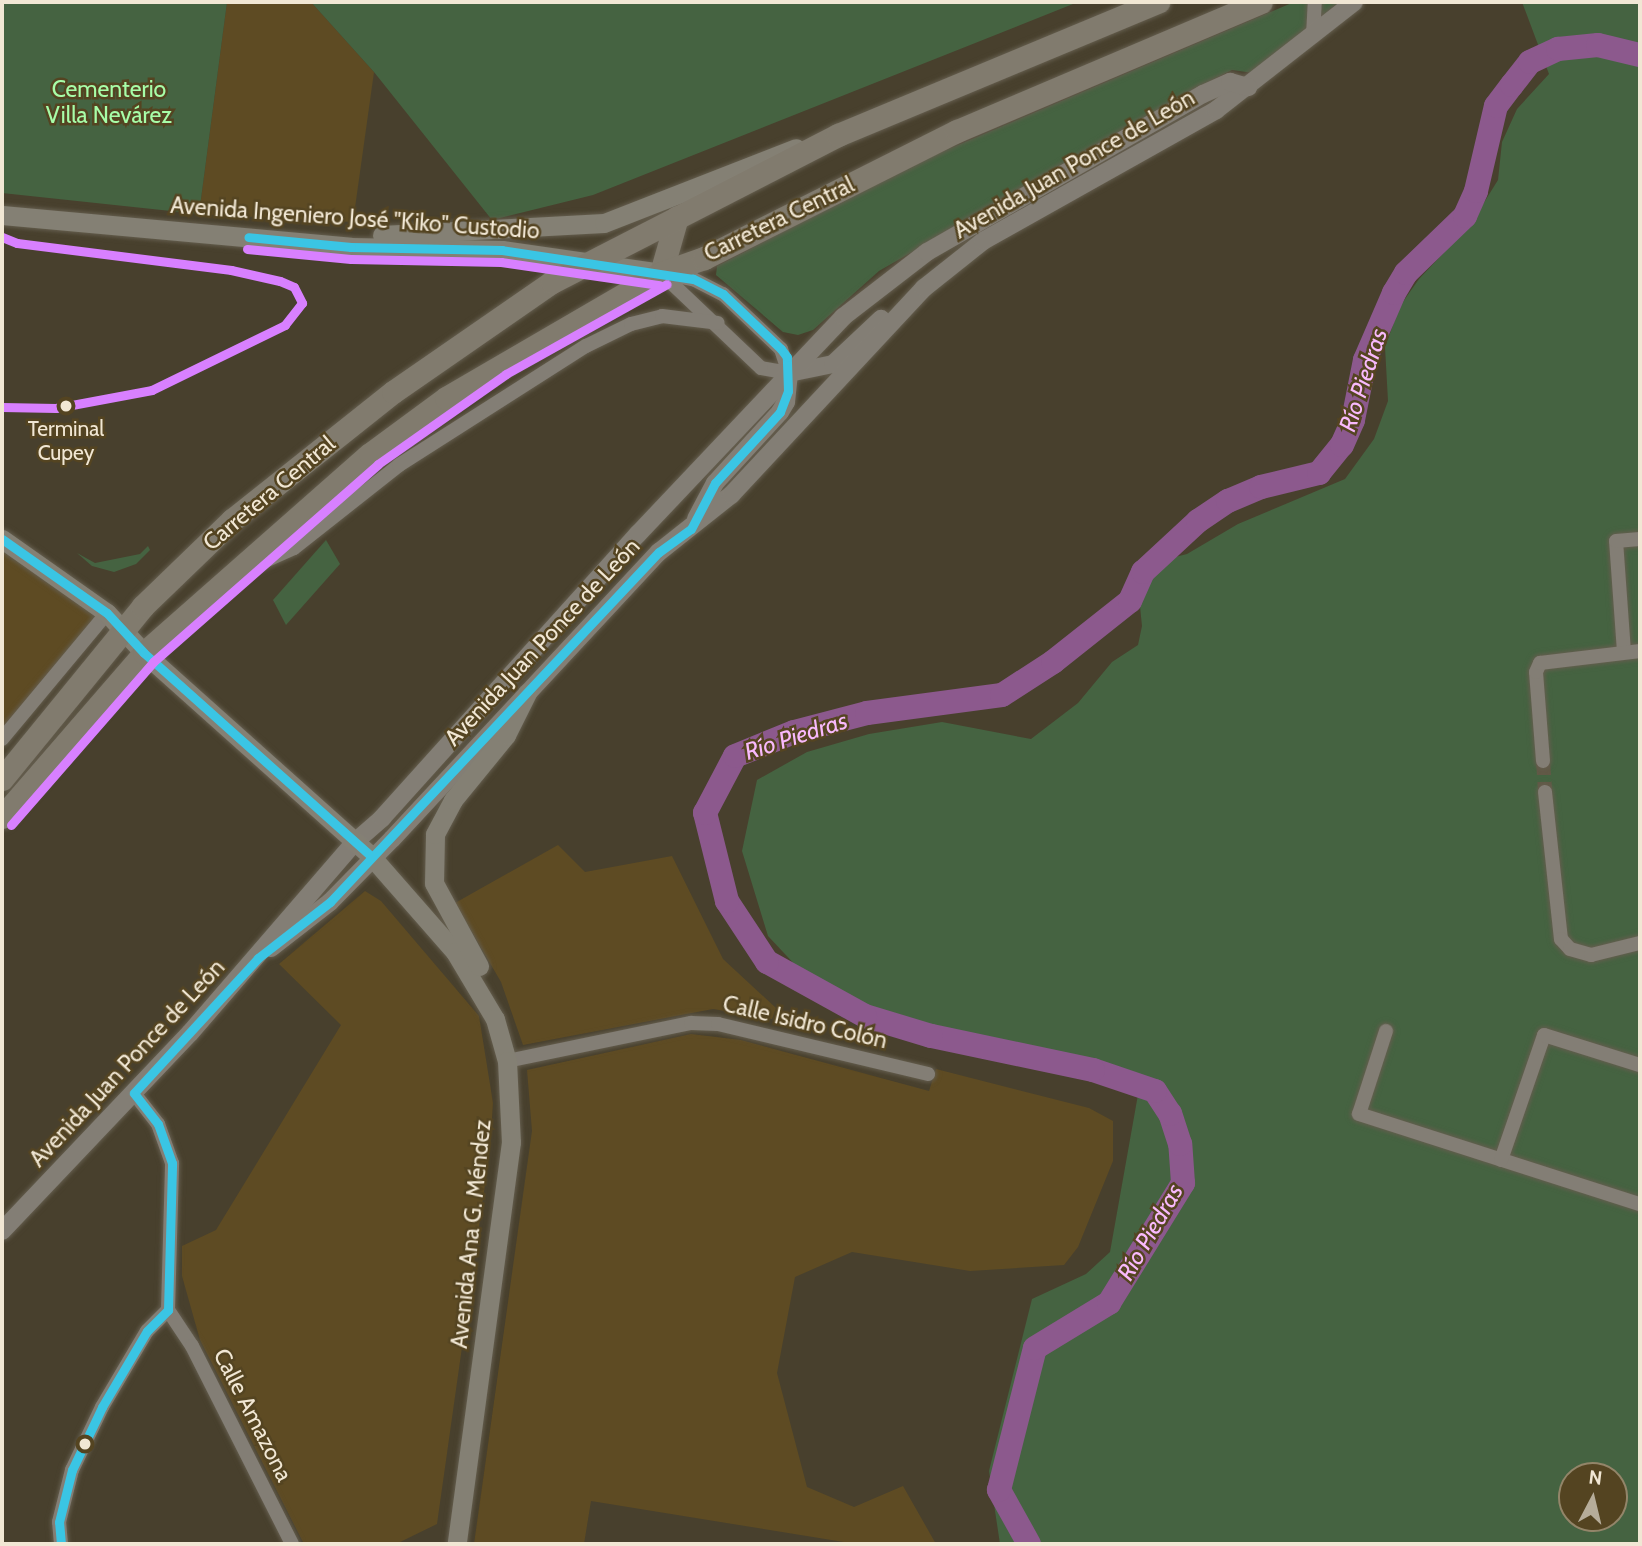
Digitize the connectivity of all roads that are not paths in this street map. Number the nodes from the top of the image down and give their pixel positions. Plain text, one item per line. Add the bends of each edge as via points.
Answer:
1 (1158, 2) edge
2 (1261, 2) edge
3 (1315, 2) edge
4 (1354, 2) edge
5 (1313, 36) junction
6 (1248, 87) junction
7 (838, 135) junction
8 (2, 215) edge
9 (677, 217) junction
10 (294, 242) junction
11 (588, 262) junction
12 (662, 273) junction
13 (924, 288) junction
14 (718, 323) junction
15 (789, 373) junction
16 (691, 529) junction
17 (2, 539) edge
18 (1640, 539) edge
19 (229, 578) junction
20 (107, 613) junction
21 (124, 630) junction
22 (1640, 651) edge
23 (1624, 652) junction
24 (144, 653) junction
25 (527, 693) junction
26 (2, 739) edge
27 (1543, 761) tunnel mouth
28 (2, 779) edge
29 (1545, 792) tunnel mouth
30 (2, 817) edge
31 (383, 818) junction
32 (356, 841) junction
33 (372, 856) junction
34 (1640, 943) edge
35 (258, 958) junction
36 (495, 1019) junction
37 (1386, 1031) dead end
38 (507, 1062) junction
39 (1640, 1065) edge
40 (928, 1074) dead end
41 (134, 1093) junction
42 (1501, 1160) junction
43 (1640, 1205) edge
44 (2, 1231) edge
45 (168, 1310) junction
46 (61, 1544) edge
47 (292, 1544) edge
48 (457, 1544) edge

1 - 7 highway, Carretera Central
2 - 12 highway, Carretera Central via 957,131 704,258
3 - 5 street
4 - 5 street, Avenida Juan Ponce de León
5 - 6 street, Avenida Juan Ponce de León
6 - 13 street, Avenida Juan Ponce de León via 1216,110 983,241
6 - 15 street, Avenida Juan Ponce de León via 1230,82 1203,94 915,259 843,317
7 - 9 highway, Carretera Central
7 - 10 main road via 748,164 604,223
8 - 10 main road, Avenida Ingeniero José "Kiko" Custodio
9 - 11 highway, Carretera Central
9 - 12 highway
10 - 11 main road, Avenida Ingeniero José "Kiko" Custodio via 502,250
11 - 12 main road, Avenida Ingeniero José "Kiko" Custodio
11 - 21 highway, Carretera Central via 403,384 303,462 232,520
12 - 14 street
12 - 15 street via 693,279 723,294 781,349
12 - 19 highway, Carretera Central via 446,398 370,454
13 - 15 street via 905,298 833,364
13 - 16 street, Avenida Juan Ponce de León via 731,495
14 - 15 street via 761,368
14 - 19 street via 662,316 631,324 586,346 399,465 294,548
15 - 16 street via 780,412 715,483
15 - 31 street, Avenida Juan Ponce de León
16 - 25 street, Avenida Juan Ponce de León via 659,552
17 - 20 main road
18 - 23 street via 1616,541
19 - 24 highway, Carretera Central
20 - 21 main road
20 - 26 street
21 - 24 main road
21 - 28 highway, Carretera Central
22 - 23 street
23 - 27 street via 1540,663 1536,672
24 - 30 highway, Carretera Central
24 - 32 main road, Avenida Ana G. Méndez
25 - 33 street, Avenida Juan Ponce de León via 393,839
25 - 36 main road via 506,735 453,800 435,834 431,855 440,899 494,996
29 - 34 street via 1562,939 1570,949 1591,954
31 - 32 street, Avenida Juan Ponce de León
31 - 33 street, Avenida Juan Ponce de León via 371,839
32 - 33 main road, Avenida Ana G. Méndez
32 - 35 street, Avenida Juan Ponce de León
33 - 35 street, Avenida Juan Ponce de León via 330,902
33 - 36 main road, Avenida Ana G. Méndez via 455,952
35 - 41 street, Avenida Juan Ponce de León
36 - 38 main road, Avenida Ana G. Méndez
37 - 42 street via 1359,1114
38 - 40 street, Calle Isidro Colón via 691,1023 718,1024
38 - 48 main road, Avenida Ana G. Méndez via 511,1142
39 - 42 street via 1544,1035
41 - 44 street, Avenida Juan Ponce de León
41 - 45 street via 158,1124 172,1163
42 - 43 street
45 - 46 street via 147,1331 102,1407 72,1470 59,1522
45 - 47 street, Calle Amazona via 192,1346

